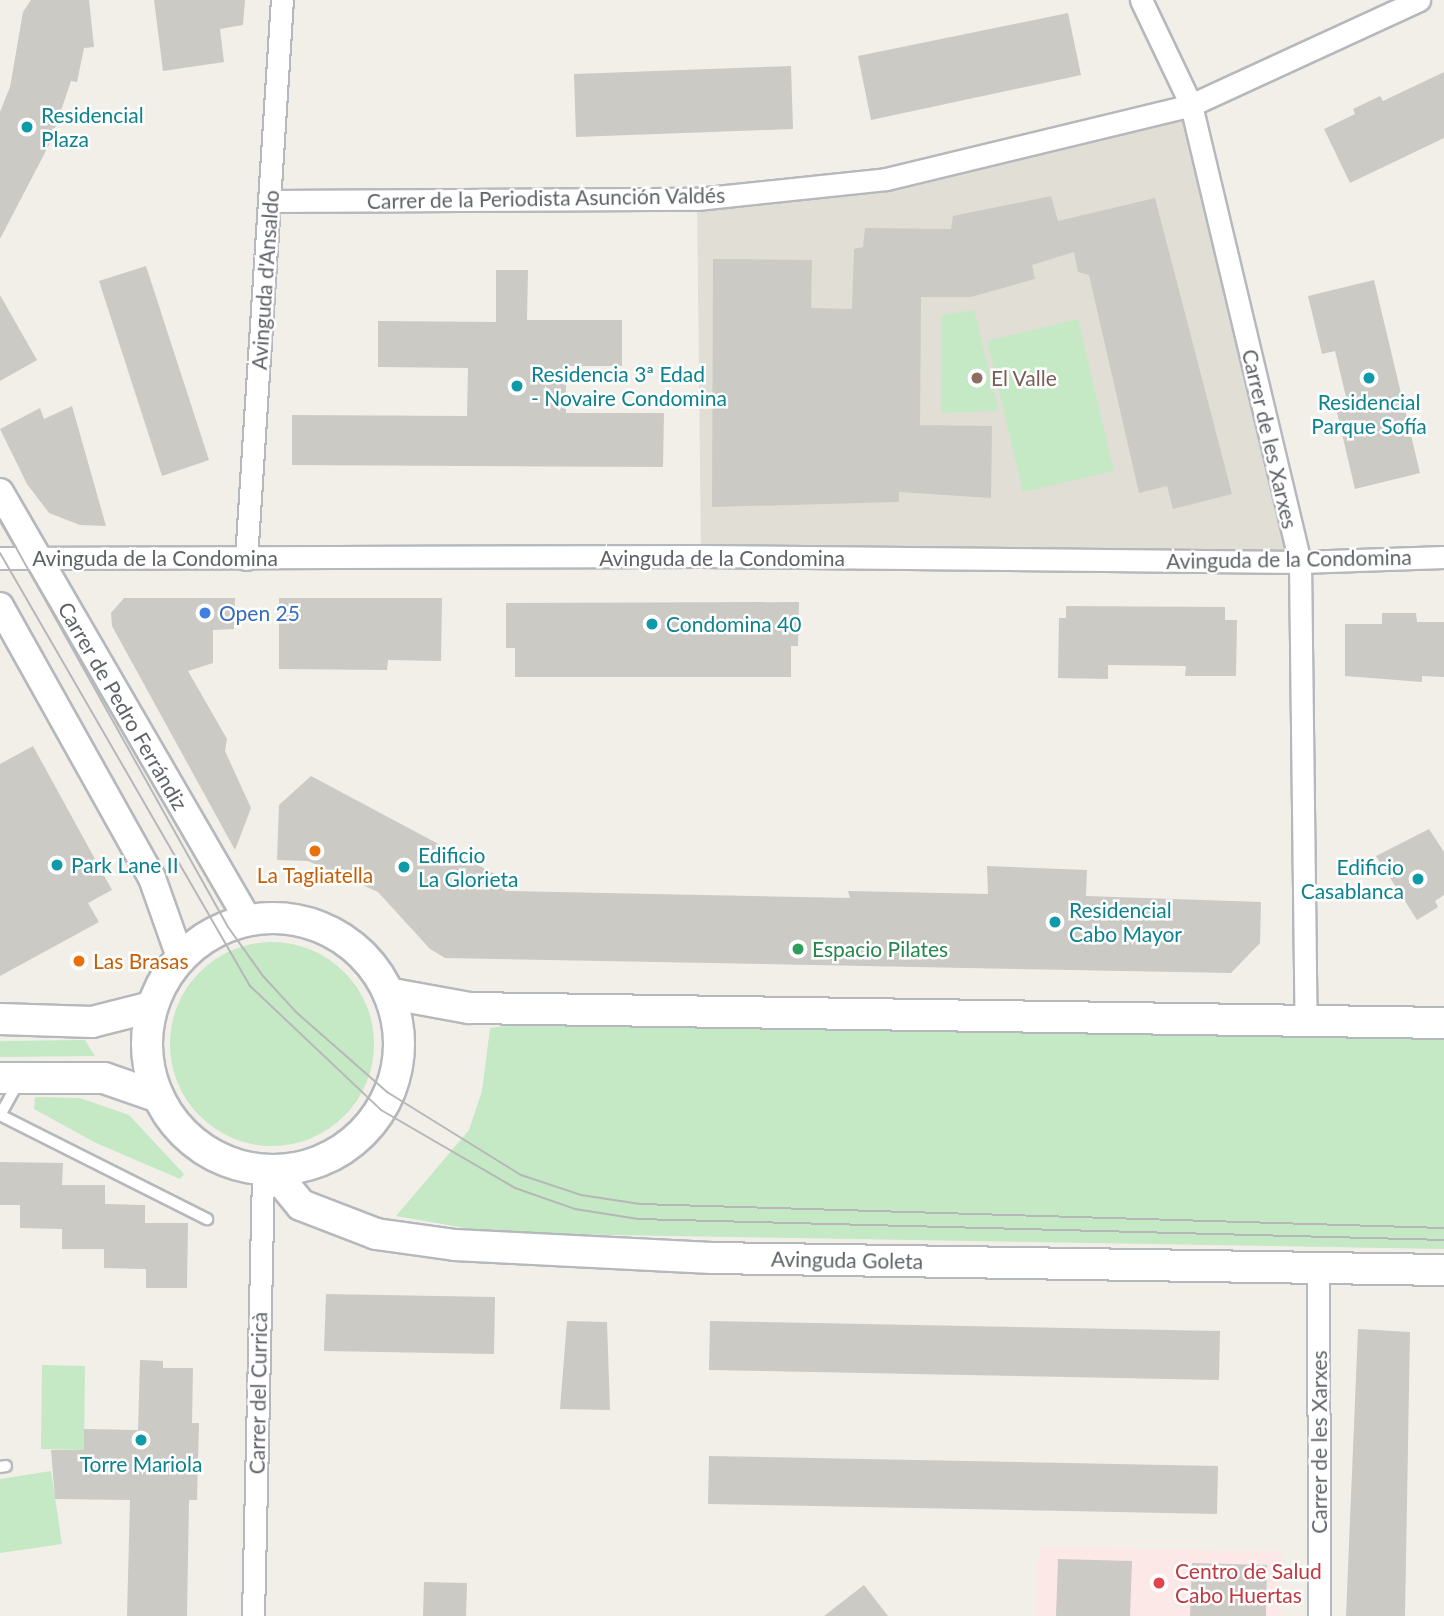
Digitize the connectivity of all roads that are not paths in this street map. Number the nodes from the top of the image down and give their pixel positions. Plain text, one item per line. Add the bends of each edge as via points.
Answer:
1 (282, 0) edge
2 (1141, 0) edge
3 (1419, 0) edge
4 (1191, 105) junction
5 (270, 201) junction
6 (0, 492) edge
7 (1444, 557) edge
8 (0, 558) edge
9 (38, 558) junction
10 (246, 559) junction
11 (1300, 562) junction
12 (0, 606) edge
13 (248, 920) junction
14 (180, 957) junction
15 (392, 994) junction
16 (150, 1006) junction
17 (0, 1019) edge
18 (1306, 1021) junction
19 (1444, 1023) edge
20 (10, 1078) edge
21 (156, 1096) junction
22 (268, 1171) junction
23 (206, 1219) dead end
24 (1318, 1268) junction
25 (1444, 1270) edge
26 (253, 1616) edge
27 (1319, 1616) edge

1 - 5 street, Avinguda d'Ansaldo
2 - 4 street, Carrer de les Xarxes
3 - 4 street, Carrer de la Periodista Asunción Valdés
4 - 5 street, Carrer de la Periodista Asunción Valdés via 886,179 697,199
4 - 11 street, Carrer de les Xarxes
5 - 10 street, Avinguda d'Ansaldo
6 - 9 street, Carrer de Pedro Ferrándiz
7 - 11 street, Avinguda de la Condomina
8 - 9 street, Avinguda de la Condomina
9 - 10 street, Avinguda de la Condomina
9 - 13 street, Carrer de Pedro Ferrándiz
10 - 11 street, Avinguda de la Condomina via 701,556
11 - 18 street, Carrer de les Xarxes
12 - 14 street via 152,878
13 - 14 main road via 215,931
13 - 15 main road via 283,919 325,930 379,970
14 - 16 main road
15 - 18 main road via 469,1008
15 - 22 main road via 402,1030 397,1064 381,1110 363,1132 320,1161
16 - 17 main road via 92,1022
16 - 21 main road via 145,1053
18 - 19 main road
20 - 21 main road via 103,1078
20 - 23 lane via 9,1105 0,1115
21 - 22 main road via 188,1139 224,1161
22 - 24 main road, Avinguda Goleta via 301,1205 376,1234 455,1245 712,1258
22 - 26 street, Carrer del Curricà
24 - 25 main road, Avinguda Goleta
24 - 27 street, Carrer de les Xarxes

